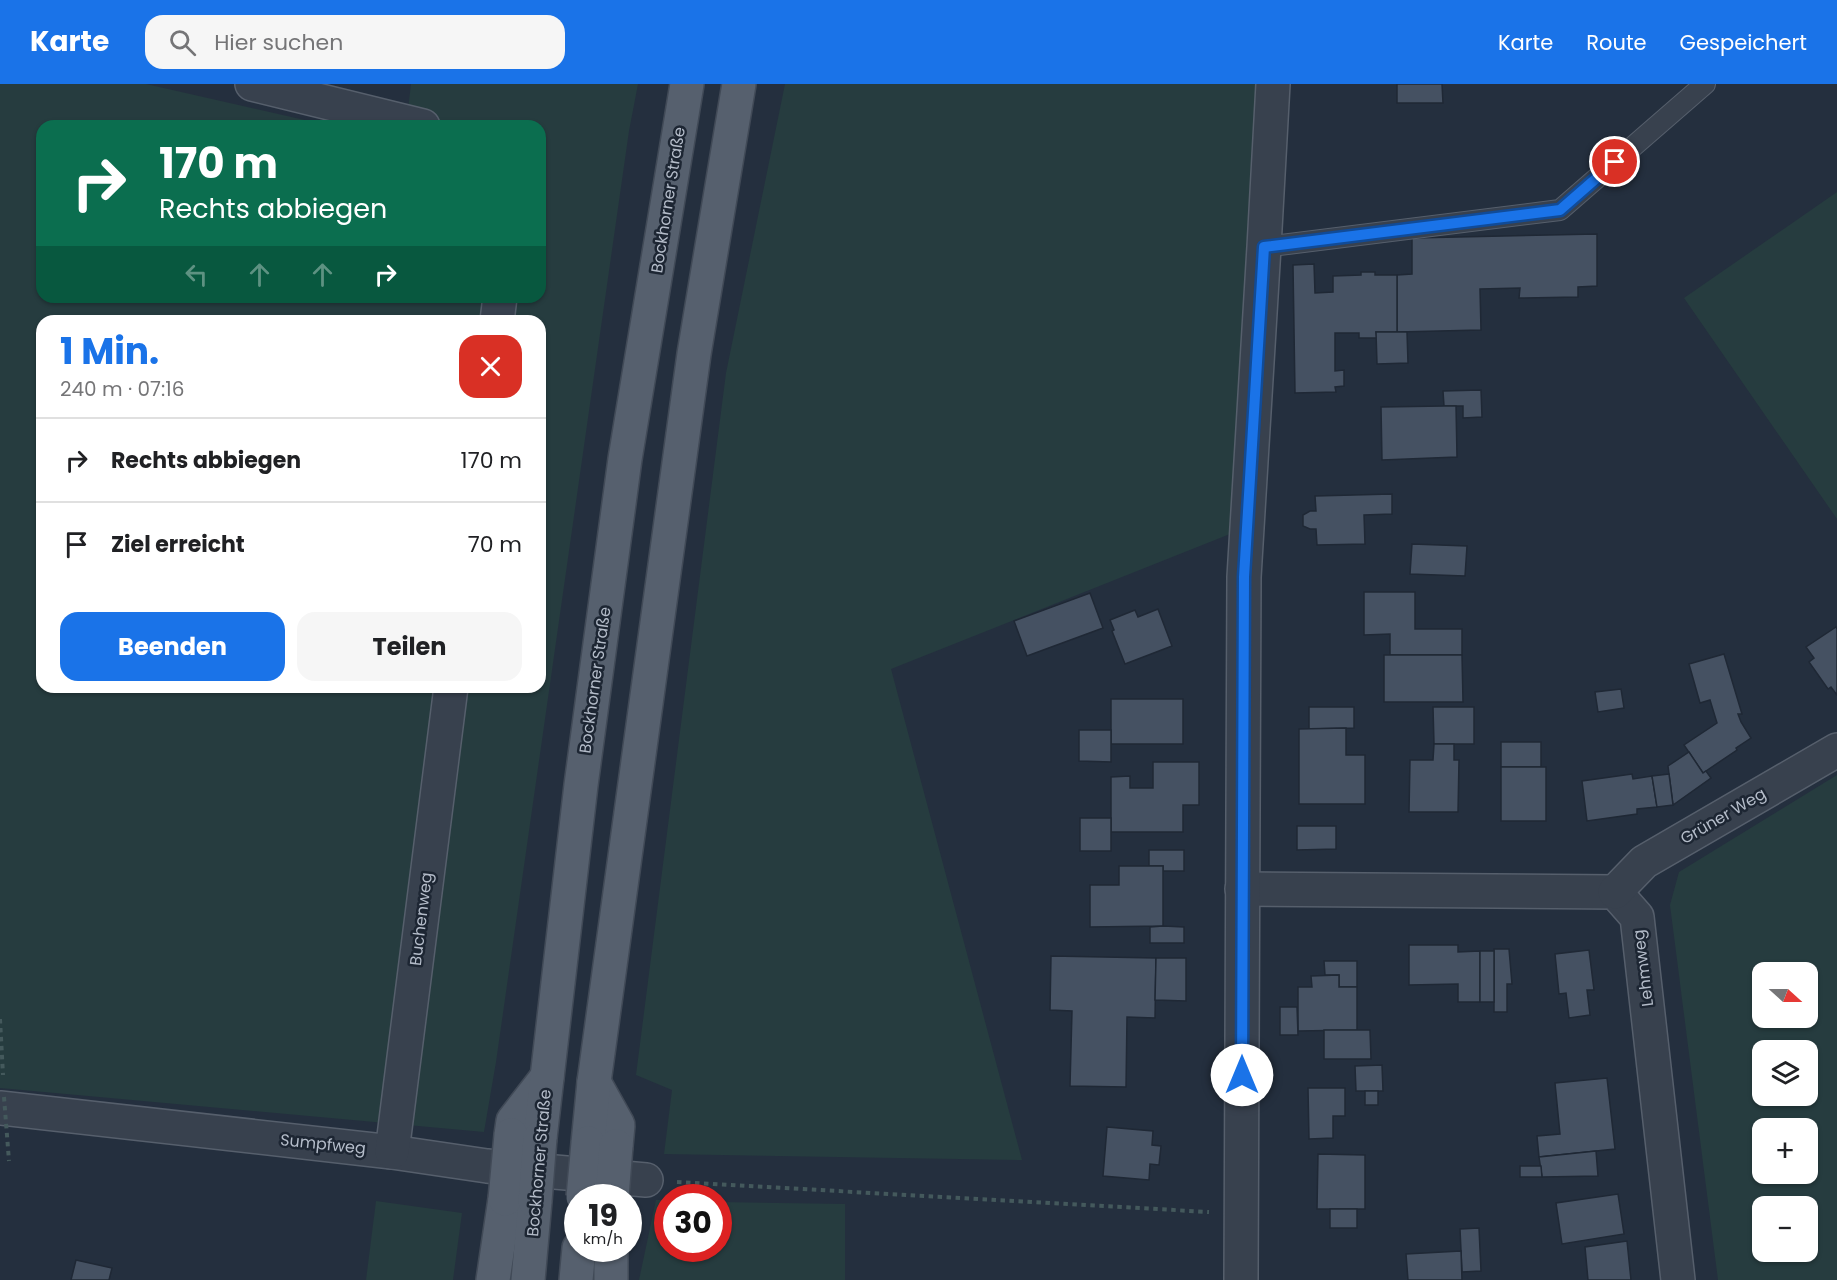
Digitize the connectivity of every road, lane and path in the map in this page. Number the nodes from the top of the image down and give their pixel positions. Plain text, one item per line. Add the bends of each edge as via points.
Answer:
1 (252, 84) edge
2 (687, 84) edge
3 (740, 84) edge
4 (1273, 84) edge
5 (1705, 84) edge
6 (399, 120) edge
7 (1264, 247) junction
8 (450, 693) edge
9 (1837, 750) edge
10 (1242, 889) junction
11 (1615, 892) junction
12 (0, 1019) edge
13 (2, 1097) edge
14 (602, 1144) junction
15 (392, 1152) junction
16 (9, 1161) dead end
17 (646, 1180) joint
18 (588, 1184) edge
19 (610, 1184) edge
20 (520, 1200) junction
21 (1243, 1214) junction
22 (578, 1262) edge
23 (611, 1262) edge
24 (493, 1280) edge
25 (528, 1280) edge
26 (576, 1280) edge
27 (611, 1280) edge
28 (1241, 1280) edge
29 (1678, 1280) edge

1 - 6 street
2 - 20 main road, Bockhorner Straße, bridge via 625,459 547,1077 526,1137
3 - 14 main road via 694,354 594,1082 618,1125
4 - 7 street
5 - 7 lane via 1560,210
7 - 10 street via 1244,577
8 - 15 street, Buchenweg
9 - 11 street, Grüner Weg via 1644,862
10 - 11 street
10 - 21 street
11 - 29 street, Lehmweg via 1637,917
12 - 13 path
13 - 15 street, Sumpfweg
13 - 16 path, bridge
14 - 18 main road, bridge
14 - 19 main road, bridge
15 - 17 street, Sumpfweg via 487,1166
17 - 21 path
20 - 24 main road
20 - 25 main road, Bockhorner Straße
21 - 28 street
22 - 26 main road
23 - 27 main road

